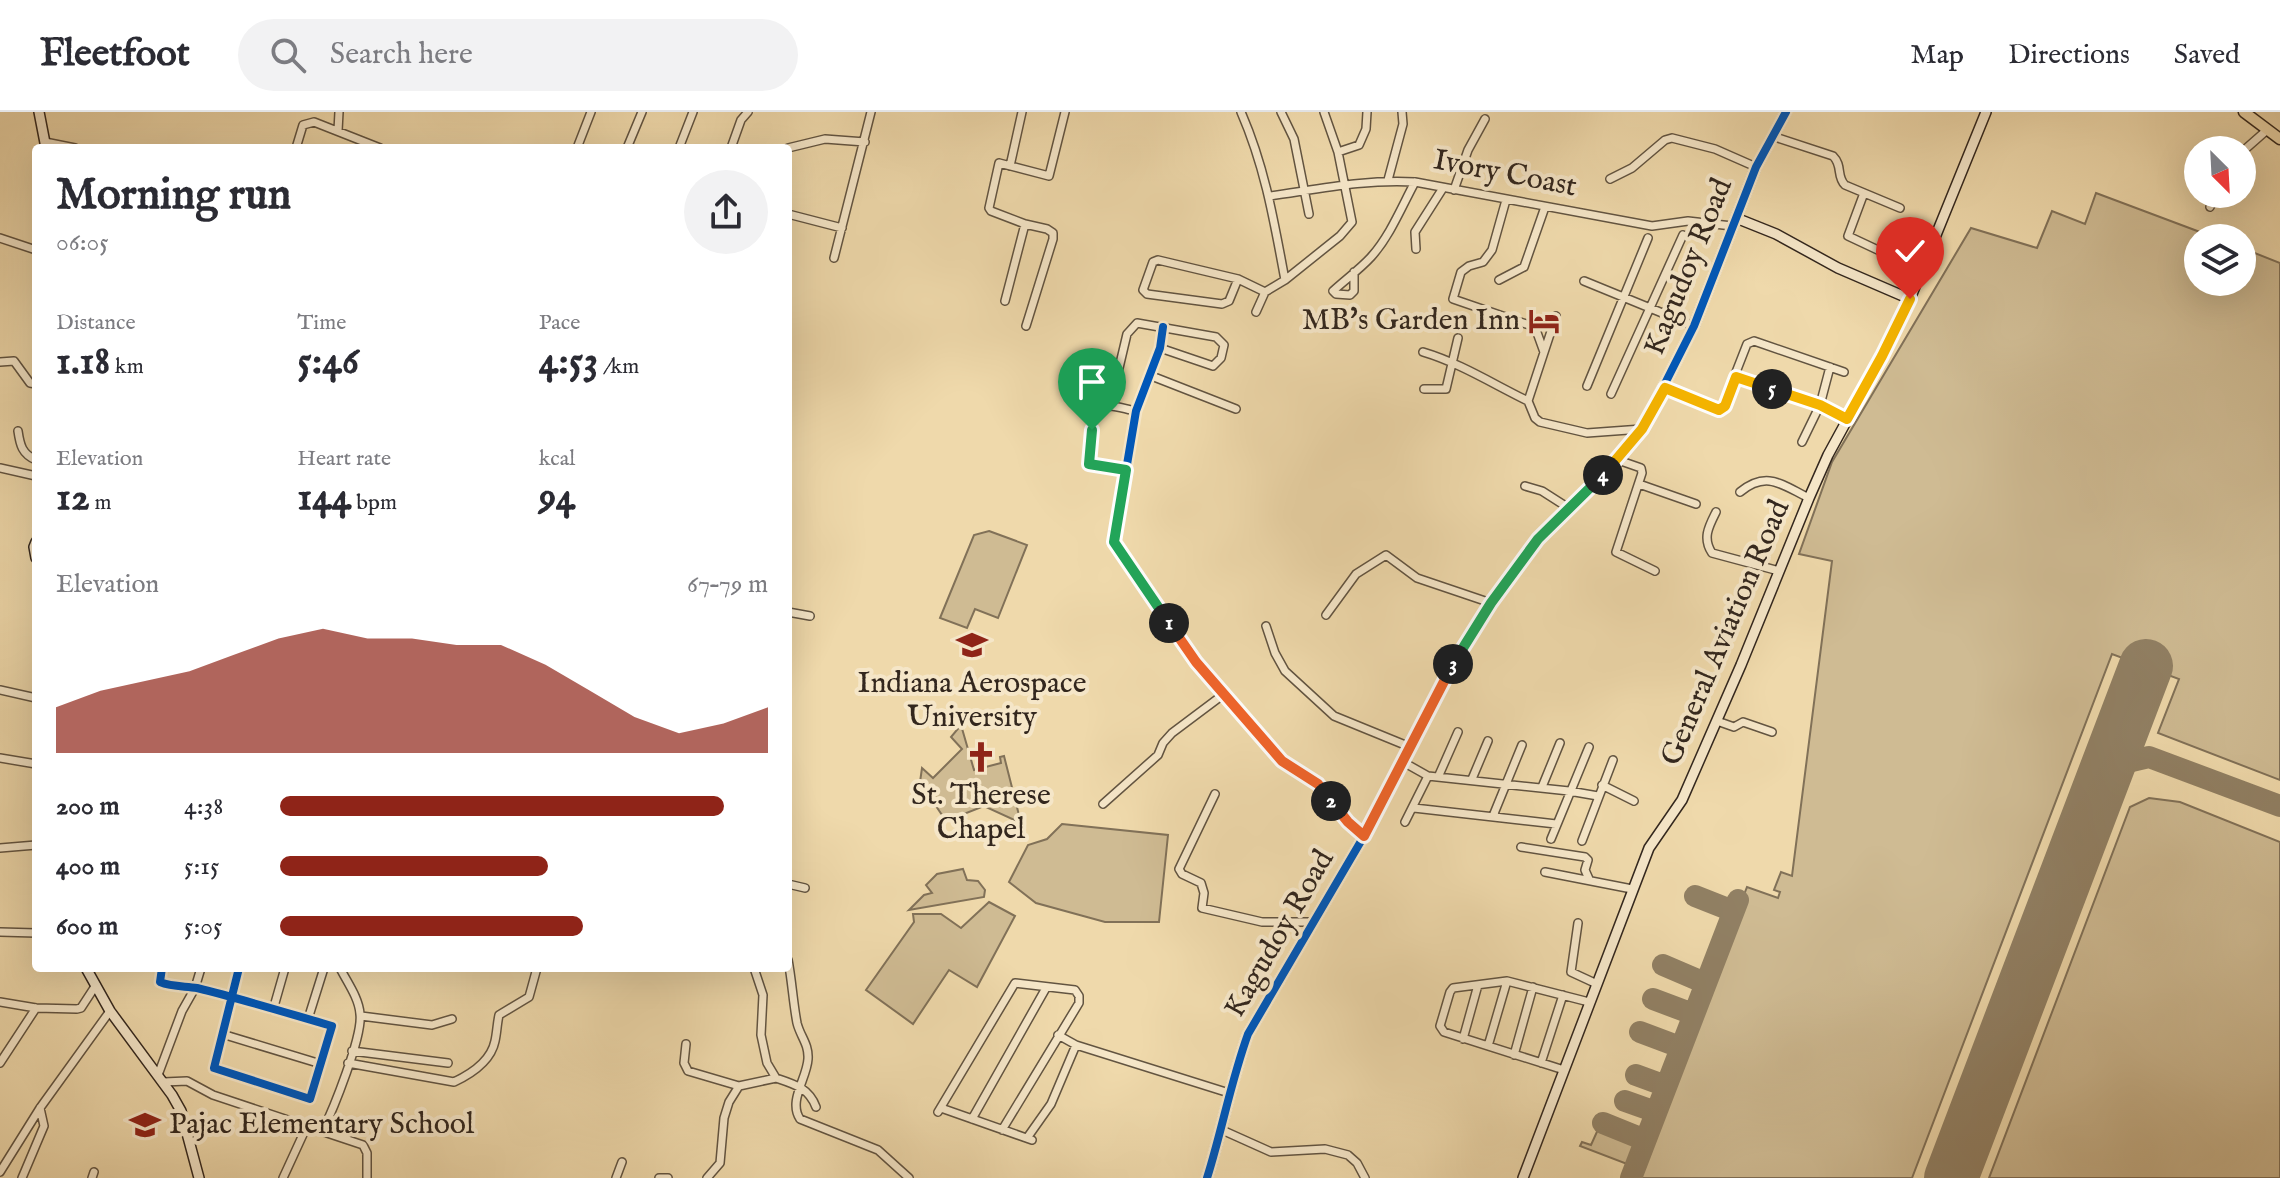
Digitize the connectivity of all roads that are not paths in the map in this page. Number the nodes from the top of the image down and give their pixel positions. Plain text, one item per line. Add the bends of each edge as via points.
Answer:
1 (39, 112) edge
2 (339, 112) edge
3 (591, 112) edge
4 (642, 112) edge
5 (693, 112) edge
6 (748, 112) edge
7 (871, 112) edge
8 (1022, 112) edge
9 (1065, 112) edge
10 (1241, 112) edge
11 (1281, 112) edge
12 (1324, 112) edge
13 (1367, 112) edge
14 (1402, 112) edge
15 (1786, 112) edge
16 (1986, 112) edge
17 (2244, 112) edge
18 (1485, 119) dead end
19 (2267, 130) junction
20 (338, 131) junction
21 (1772, 136) junction
22 (2280, 139) edge
23 (2256, 140) edge
24 (865, 142) junction
25 (45, 144) edge
26 (297, 144) edge
27 (370, 144) edge
28 (579, 144) edge
29 (629, 144) edge
30 (681, 144) edge
31 (732, 144) edge
32 (792, 147) edge
33 (1338, 152) junction
34 (1010, 166) junction
35 (1756, 167) junction
36 (1610, 179) dead end
37 (1388, 180) junction
38 (1415, 182) junction
39 (1344, 184) junction
40 (1443, 188) junction
41 (1454, 190) junction
42 (1305, 191) junction
43 (1864, 193) junction
44 (1270, 196) junction
45 (1506, 200) junction
46 (1545, 207) junction
47 (1900, 208) dead end
48 (1309, 214) dead end
49 (792, 215) edge
50 (1734, 222) junction
51 (1025, 224) junction
52 (842, 228) junction
53 (1683, 235) dead end
54 (0, 238) edge
55 (1648, 238) dead end
56 (32, 249) edge
57 (1416, 249) dead end
58 (1880, 251) dead end
59 (834, 258) dead end
60 (1354, 272) dead end
61 (1238, 279) junction
62 (1285, 280) junction
63 (1499, 280) dead end
64 (1584, 281) dead end
65 (1265, 292) junction
66 (1625, 296) junction
67 (1910, 299) junction
68 (1005, 301) dead end
69 (1650, 308) junction
70 (1256, 312) dead end
71 (1556, 316) dead end
72 (1026, 326) dead end
73 (1694, 326) junction
74 (1163, 327) junction
75 (1458, 338) dead end
76 (1160, 348) junction
77 (1423, 352) dead end
78 (1544, 352) junction
79 (1452, 361) junction
80 (0, 362) edge
81 (1830, 367) junction
82 (1844, 372) dead end
83 (1149, 375) junction
84 (1736, 377) junction
85 (32, 383) edge
86 (1587, 386) dead end
87 (1665, 388) junction
88 (1424, 389) dead end
89 (1611, 394) dead end
90 (1068, 396) dead end
91 (1528, 401) junction
92 (1820, 405) junction
93 (1110, 406) junction
94 (1100, 408) junction
95 (1236, 409) dead end
96 (1136, 411) junction
97 (1847, 419) junction
98 (1642, 429) junction
99 (18, 431) dead end
100 (1802, 442) dead end
101 (32, 458) edge
102 (1618, 460) junction
103 (0, 468) edge
104 (1126, 470) junction
105 (32, 475) edge
106 (1639, 484) junction
107 (1525, 486) dead end
108 (1740, 492) dead end
109 (1809, 498) junction
110 (1696, 504) dead end
111 (1567, 507) junction
112 (1716, 512) dead end
113 (1655, 571) dead end
114 (1779, 571) junction
115 (1491, 603) junction
116 (792, 613) edge
117 (1326, 615) dead end
118 (810, 616) dead end
119 (1266, 626) dead end
120 (0, 690) edge
121 (1224, 694) junction
122 (32, 697) edge
123 (1717, 721) junction
124 (1458, 732) dead end
125 (1772, 732) dead end
126 (1488, 741) dead end
127 (1560, 743) dead end
128 (1522, 745) dead end
129 (1410, 747) junction
130 (1589, 747) dead end
131 (0, 758) edge
132 (1613, 760) dead end
133 (1403, 762) junction
134 (32, 763) edge
135 (1439, 775) junction
136 (1428, 776) junction
137 (1472, 779) junction
138 (1508, 784) junction
139 (1602, 785) junction
140 (1542, 787) junction
141 (1569, 791) junction
142 (1215, 794) dead end
143 (1598, 796) junction
144 (1634, 801) dead end
145 (1103, 804) dead end
146 (1414, 808) junction
147 (1493, 816) junction
148 (1405, 822) dead end
149 (1556, 824) junction
150 (1364, 836) junction
151 (1551, 839) dead end
152 (1582, 841) dead end
153 (32, 845) edge
154 (1521, 847) dead end
155 (0, 848) edge
156 (1545, 872) dead end
157 (1589, 879) junction
158 (792, 885) edge
159 (805, 888) dead end
160 (1632, 889) junction
161 (1313, 922) junction
162 (1578, 923) dead end
163 (0, 932) edge
164 (32, 933) edge
165 (88, 972) edge
166 (161, 972) edge
167 (200, 972) edge
168 (238, 972) edge
169 (284, 972) edge
170 (323, 972) edge
171 (342, 972) edge
172 (536, 972) edge
173 (755, 972) edge
174 (790, 972) edge
175 (1507, 981) junction
176 (1597, 984) junction
177 (96, 985) junction
178 (1478, 985) junction
179 (1533, 987) junction
180 (195, 988) junction
181 (1046, 988) junction
182 (1563, 995) junction
183 (231, 998) junction
184 (0, 1002) edge
185 (1589, 1002) junction
186 (36, 1008) junction
187 (273, 1010) junction
188 (110, 1011) junction
189 (361, 1016) junction
190 (308, 1019) junction
191 (452, 1019) dead end
192 (222, 1034) junction
193 (1058, 1035) junction
194 (1463, 1039) junction
195 (686, 1044) dead end
196 (1076, 1045) junction
197 (1488, 1046) junction
198 (352, 1051) junction
199 (1514, 1055) junction
200 (0, 1063) edge
201 (348, 1063) junction
202 (448, 1063) dead end
203 (1541, 1063) junction
204 (321, 1064) junction
205 (1564, 1070) junction
206 (776, 1078) junction
207 (161, 1079) junction
208 (739, 1086) junction
209 (800, 1086) junction
210 (1229, 1093) junction
211 (816, 1107) dead end
212 (40, 1108) junction
213 (972, 1119) junction
214 (306, 1128) junction
215 (1002, 1130) junction
216 (1222, 1130) junction
217 (322, 1132) junction
218 (622, 1162) dead end
219 (0, 1172) edge
220 (22, 1178) edge
221 (199, 1178) edge
222 (283, 1178) edge
223 (367, 1178) edge
224 (616, 1178) edge
225 (659, 1178) edge
226 (668, 1178) edge
227 (707, 1178) edge
228 (909, 1178) edge
229 (1207, 1178) edge
230 (1365, 1178) edge
231 (1523, 1178) edge

1 - 25 street
2 - 20 street
3 - 28 street
4 - 29 street
5 - 30 street
6 - 31 street
7 - 24 street
8 - 34 street
9 - 34 street via 1049,176
10 - 44 street
11 - 42 street via 1294,139
12 - 33 street
13 - 33 street via 1359,145
14 - 37 street
15 - 21 street, Kagudoy Road
16 - 67 street, General Aviation Road
17 - 19 main road
18 - 41 street
19 - 22 main road
19 - 23 street
20 - 26 street via 307,122
20 - 27 street
21 - 35 street, Kagudoy Road
21 - 43 street via 1833,156 1843,184
24 - 32 street via 825,139
24 - 52 street
33 - 39 street
34 - 51 street via 999,163 989,208
35 - 36 street via 1672,138
35 - 50 street, Kagudoy Road
37 - 38 street, Ivory Coast
37 - 39 street, Ivory Coast
38 - 40 street, Ivory Coast
38 - 60 street via 1380,244
39 - 42 street, Ivory Coast
39 - 62 street via 1352,222
40 - 41 street, Ivory Coast
40 - 57 street via 1415,232
41 - 45 street, Ivory Coast
42 - 44 street, Ivory Coast
42 - 48 street
43 - 47 street
43 - 58 street via 1848,236
44 - 62 street
45 - 46 street, Ivory Coast
45 - 78 street via 1492,250 1483,262 1461,272 1453,299 1535,327
46 - 50 street, Ivory Coast via 1652,226
46 - 63 street via 1524,267
49 - 52 street
50 - 67 street via 1776,234
50 - 73 street, Kagudoy Road
51 - 68 street
51 - 72 street via 1053,233
52 - 59 street
53 - 69 street
54 - 56 street
55 - 66 street
61 - 61 street via 1158,260 1143,290 1222,304 1229,301
61 - 65 street
62 - 65 street
64 - 66 street
65 - 70 street
66 - 69 street
66 - 86 street
67 - 97 street, General Aviation Road
69 - 73 street
69 - 89 street
71 - 78 street
73 - 87 street, Kagudoy Road
74 - 76 street
74 - 76 street via 1216,337 1222,340 1223,351 1213,366
74 - 93 street via 1131,327
75 - 79 street
76 - 83 street
77 - 79 street
78 - 91 street
79 - 88 street via 1446,389
79 - 91 street
80 - 85 street via 14,361
81 - 82 street
81 - 84 street via 1754,341 1747,344
81 - 92 street
83 - 95 street
83 - 96 street
84 - 87 street via 1719,410
84 - 92 street
87 - 98 street, Kagudoy Road
90 - 94 street
91 - 98 street via 1540,422 1587,433
92 - 97 street
92 - 100 street
93 - 94 street
93 - 96 street
94 - 104 street via 1094,416 1089,464
96 - 104 street
97 - 109 street, General Aviation Road
98 - 102 street, Kagudoy Road
99 - 101 street via 20,447
102 - 106 street via 1642,470
102 - 111 street, Kagudoy Road
103 - 105 street
104 - 121 street via 1114,542
106 - 110 street
106 - 113 street via 1616,552
107 - 111 street
108 - 109 street via 1751,483 1770,480
109 - 114 street, General Aviation Road
111 - 115 street, Kagudoy Road
112 - 114 street via 1706,539 1712,553
114 - 123 street, General Aviation Road
115 - 117 street via 1417,578 1386,555 1356,574
115 - 129 street, Kagudoy Road
116 - 118 street
119 - 129 street via 1285,671 1334,716
120 - 122 street
121 - 145 street via 1172,733 1158,755
121 - 150 street via 1282,761 1318,784
123 - 125 street via 1734,727 1743,722
123 - 160 street, General Aviation Road via 1682,800 1649,848
124 - 135 street
126 - 137 street
127 - 140 street
128 - 138 street
129 - 133 street, Kagudoy Road
130 - 141 street
131 - 134 street
132 - 139 street
133 - 136 street
133 - 150 street, Kagudoy Road
135 - 136 street
135 - 137 street
136 - 146 street
137 - 138 street
138 - 140 street
138 - 147 street
139 - 143 street
139 - 144 street
140 - 141 street
141 - 143 street
141 - 149 street
142 - 161 street via 1179,869 1201,883 1202,908 1262,922
143 - 152 street
146 - 147 street
146 - 148 street
147 - 149 street
149 - 151 street
150 - 161 street, Kagudoy Road
153 - 155 street
154 - 157 street via 1585,857
156 - 157 street
157 - 160 street
158 - 159 street
160 - 176 street, General Aviation Road
161 - 210 street, Kagudoy Road via 1248,1034
162 - 176 street via 1571,972
163 - 164 street
165 - 177 street
166 - 180 street via 160,982
167 - 180 street
168 - 183 street
169 - 187 street
170 - 190 street
171 - 189 street
172 - 201 street via 529,997 499,1015 495,1042 470,1075 443,1081
173 - 206 street via 763,995 761,1035
174 - 209 street via 797,1024 808,1047
175 - 178 street
175 - 179 street
175 - 197 street
176 - 185 street, General Aviation Road
177 - 186 street via 81,1008
177 - 188 street
178 - 194 street
178 - 194 street via 1451,990 1440,1026
179 - 182 street
179 - 199 street
180 - 183 street
180 - 207 street via 182,1011
181 - 193 street via 1075,990 1079,996
181 - 213 street
181 - 213 street via 1015,983 939,1110
182 - 185 street
182 - 203 street
183 - 187 street
183 - 192 street
184 - 186 street
185 - 205 street, General Aviation Road
186 - 200 street
187 - 190 street
188 - 207 street
188 - 212 street
189 - 191 street via 432,1025
189 - 198 street
190 - 204 street via 332,1026
192 - 204 street
192 - 204 street via 214,1068 310,1099
193 - 196 street
193 - 215 street
194 - 197 street
195 - 208 street via 688,1071
196 - 210 street
196 - 215 street via 1030,1139
197 - 199 street
198 - 201 street
198 - 202 street
199 - 203 street
201 - 217 street
203 - 205 street
205 - 231 street, General Aviation Road
206 - 208 street
206 - 209 street
207 - 214 street via 187,1081
207 - 221 street via 181,1111
208 - 227 street via 724,1118 720,1163
209 - 211 street
209 - 228 street via 795,1105 800,1119 878,1150
210 - 216 street, Kagudoy Road
212 - 219 street
212 - 220 street via 44,1126
213 - 215 street
214 - 217 street
214 - 222 street
216 - 229 street, Kagudoy Road
216 - 230 street via 1271,1152 1325,1149 1348,1155
217 - 223 street via 363,1145
218 - 224 street
225 - 226 street

